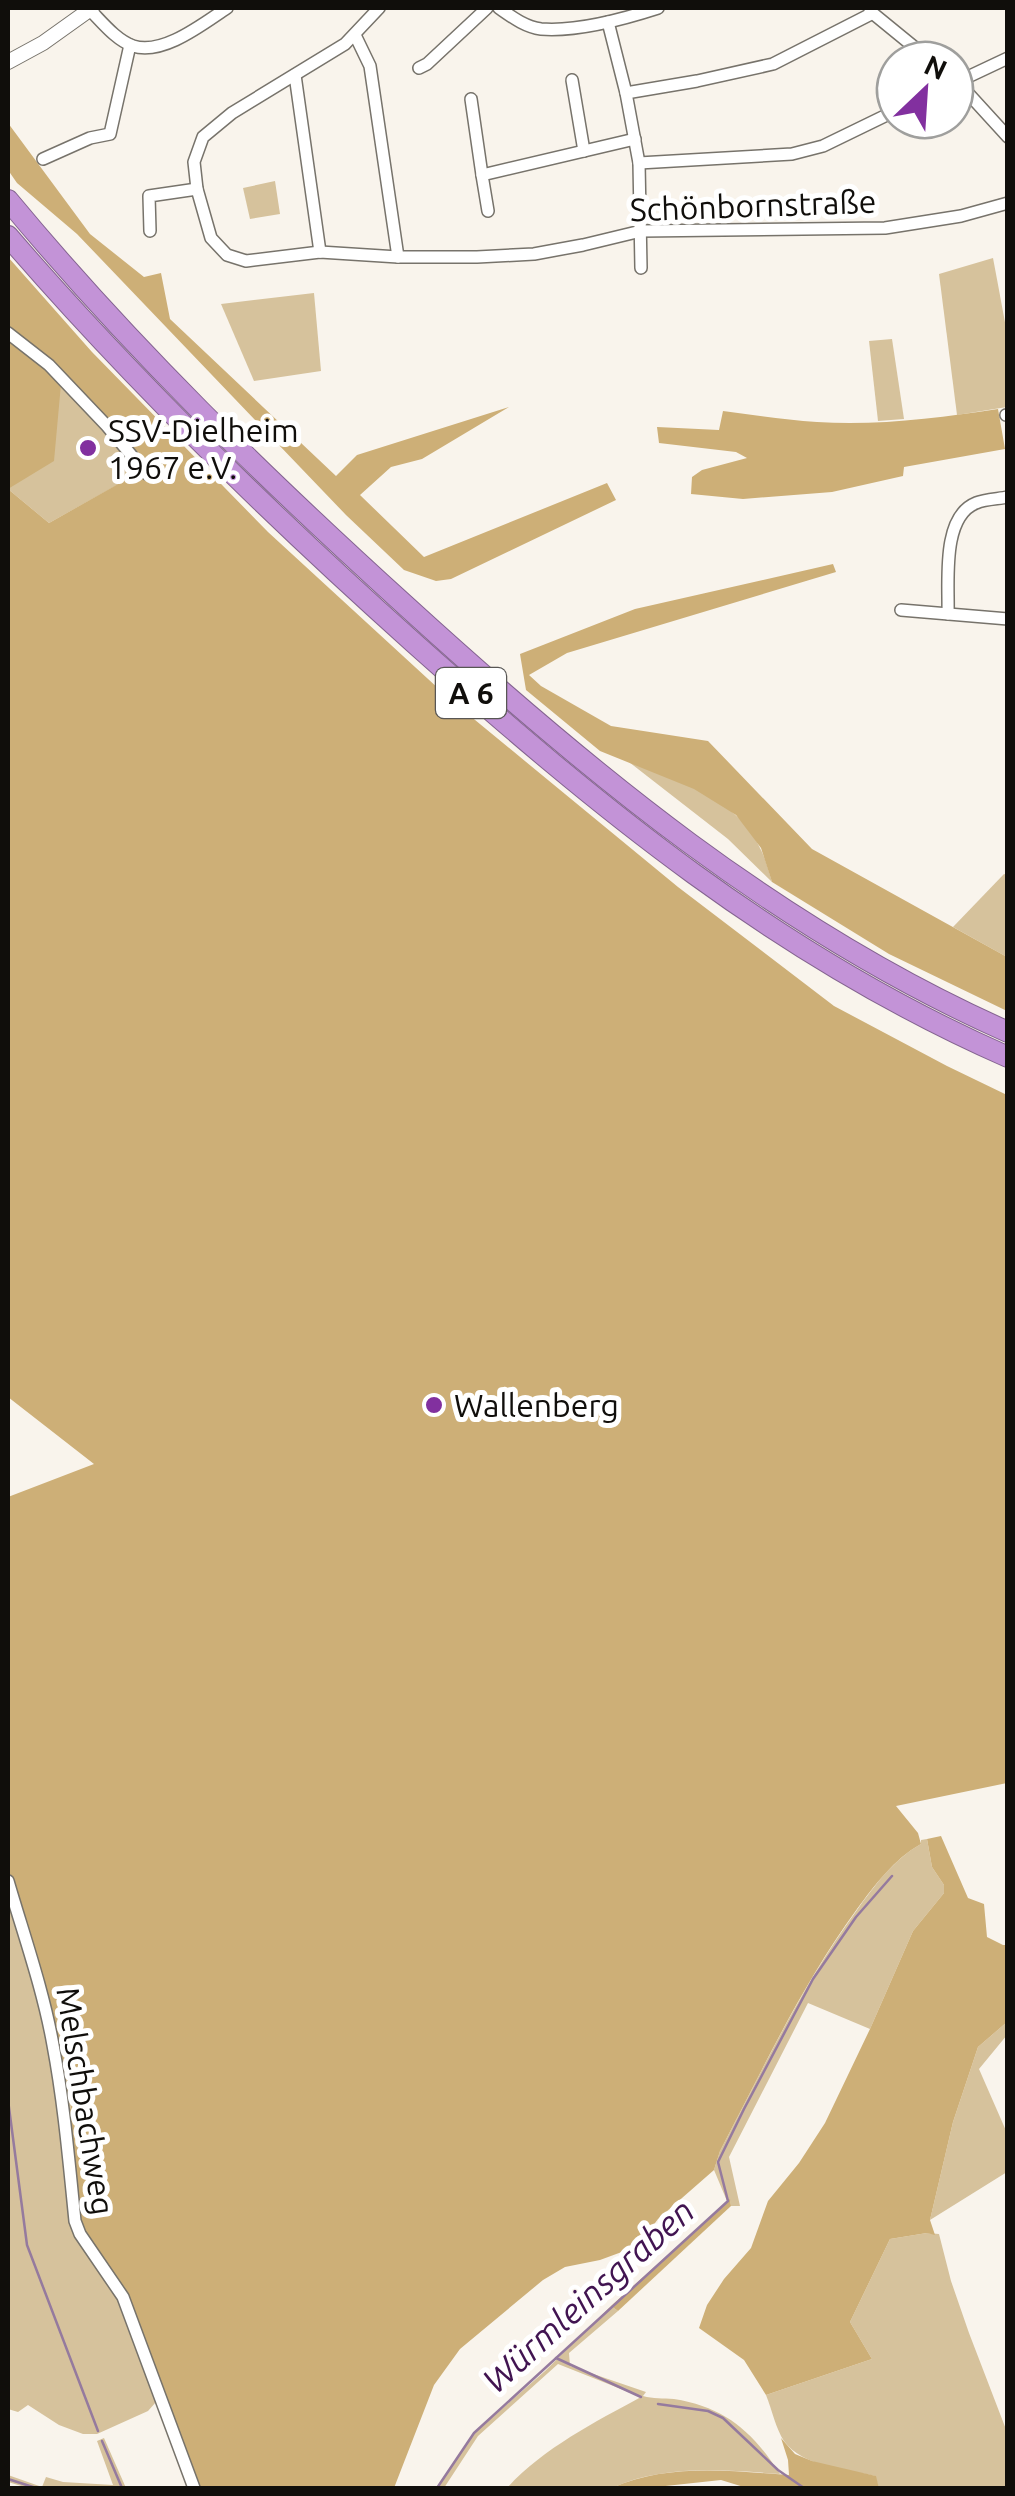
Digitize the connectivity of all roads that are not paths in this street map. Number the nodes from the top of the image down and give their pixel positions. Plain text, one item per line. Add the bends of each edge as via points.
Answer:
1 (227, 8) edge
2 (379, 8) edge
3 (486, 8) edge
4 (499, 8) edge
5 (658, 8) edge
6 (91, 9) edge
7 (869, 11) edge
8 (608, 22) junction
9 (355, 36) junction
10 (905, 40) edge
11 (130, 45) junction
12 (1008, 58) edge
13 (8, 62) edge
14 (419, 68) dead end
15 (975, 73) edge
16 (295, 75) junction
17 (572, 80) dead end
18 (626, 93) junction
19 (471, 98) dead end
20 (975, 102) edge
21 (875, 121) edge
22 (1008, 137) edge
23 (635, 139) junction
24 (584, 151) junction
25 (42, 159) dead end
26 (640, 163) junction
27 (482, 175) junction
28 (197, 189) junction
29 (8, 200) edge
30 (1008, 204) edge
31 (488, 211) dead end
32 (150, 230) dead end
33 (641, 231) junction
34 (8, 236) edge
35 (320, 252) junction
36 (398, 257) junction
37 (641, 268) dead end
38 (8, 333) edge
39 (147, 474) dead end
40 (1008, 497) edge
41 (901, 610) dead end
42 (948, 614) junction
43 (1008, 619) edge
44 (1008, 1032) edge
45 (1008, 1057) edge
46 (8, 1881) edge
47 (194, 2488) edge

1 - 11 street via 162,45
2 - 9 street
3 - 14 street
4 - 8 street via 540,29
5 - 8 street
6 - 11 street
6 - 13 street
7 - 10 street
7 - 18 street via 772,64
8 - 18 street
9 - 16 street
9 - 36 street via 370,66
11 - 25 street via 110,134
12 - 15 street
16 - 28 street via 203,138 194,162
16 - 35 street
17 - 24 street
18 - 23 street
19 - 27 street
20 - 22 street
21 - 26 street via 792,154
23 - 24 street
23 - 26 street
24 - 27 street
26 - 33 street
27 - 31 street
28 - 32 street via 149,196
28 - 35 street, Schönbornstraße via 211,238 226,254 246,261
29 - 44 highway, A 6 via 105,312 268,477 553,735 768,901 888,974
30 - 33 street, Schönbornstraße via 885,228
33 - 36 street, Schönbornstraße via 534,254
33 - 37 street
34 - 45 highway, A 6 via 253,494 579,786 740,908 834,968
35 - 36 street, Schönbornstraße
38 - 39 street via 50,365
40 - 42 street via 976,502 962,512 951,534
41 - 42 street
42 - 43 street
46 - 47 street, Melschbachweg via 53,2044 74,2220 123,2297

